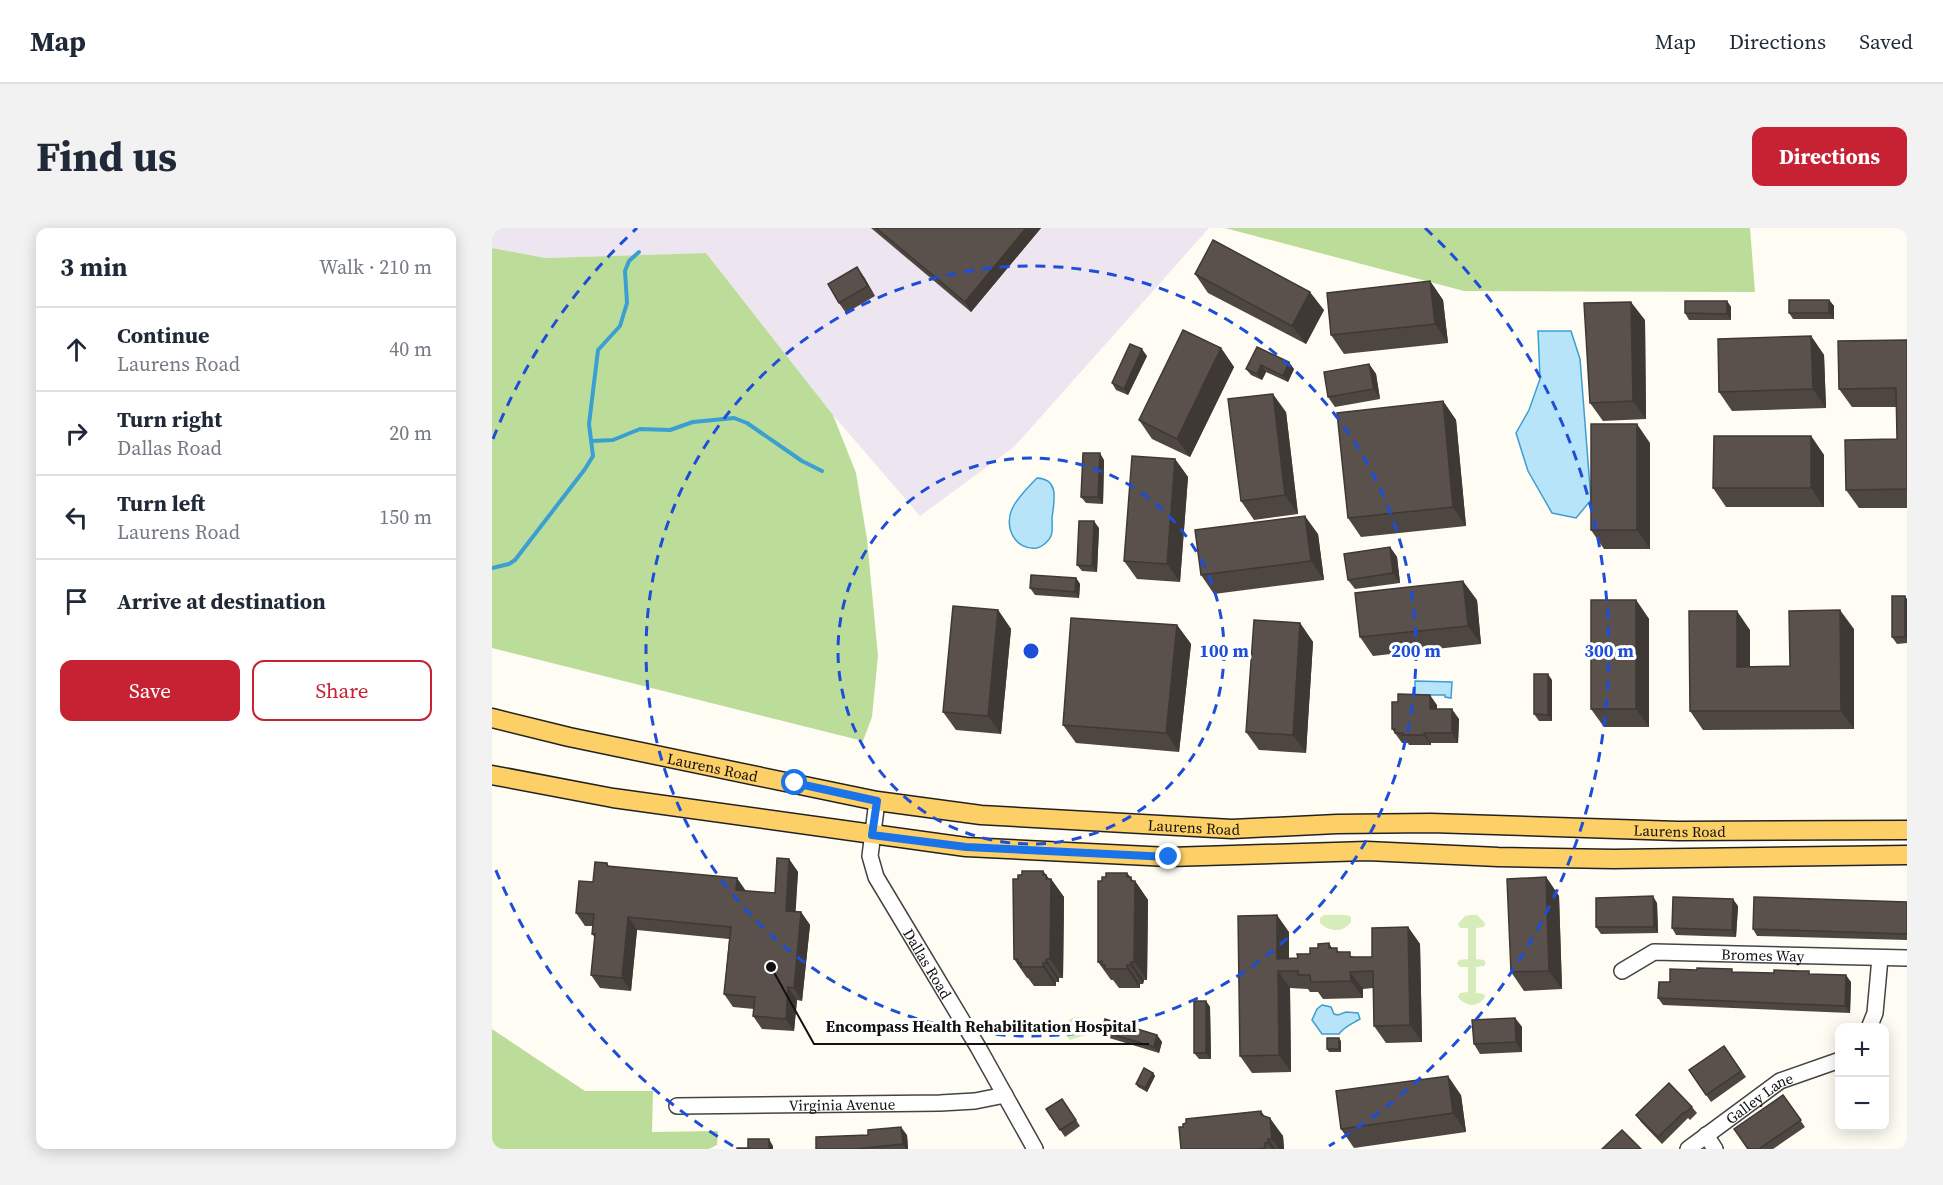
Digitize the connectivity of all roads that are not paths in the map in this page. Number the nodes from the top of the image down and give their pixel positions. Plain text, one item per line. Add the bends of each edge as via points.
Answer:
1 (492, 718) edge
2 (492, 775) edge
3 (877, 801) junction
4 (1337, 824) junction
5 (1907, 830) edge
6 (1678, 831) junction
7 (872, 835) junction
8 (1336, 852) junction
9 (1907, 855) edge
10 (1680, 859) junction
11 (1880, 957) junction
12 (1907, 958) edge
13 (1622, 971) dead end
14 (1871, 1023) edge
15 (1835, 1061) edge
16 (1005, 1095) junction
17 (677, 1106) dead end
18 (1706, 1135) junction
19 (1035, 1149) edge
20 (1688, 1149) edge
21 (1715, 1149) edge

1 - 3 main road, Laurens Road
2 - 7 main road, Laurens Road via 613,798
3 - 4 main road, Laurens Road via 981,815 1232,829
3 - 7 street, Dallas Road
4 - 6 main road, Laurens Road
4 - 8 main road
5 - 6 main road, Laurens Road
6 - 10 main road
7 - 8 main road, Laurens Road via 966,847 1169,857
7 - 16 street, Dallas Road via 870,856 876,877
8 - 10 main road, Laurens Road
9 - 10 main road, Laurens Road
11 - 12 street, Bromes Way
11 - 13 street, Bromes Way via 1654,952
11 - 14 street
15 - 18 street, Galley Lane via 1780,1081
16 - 17 street, Virginia Avenue via 940,1103
16 - 19 street, Dallas Road
18 - 20 street, Galley Lane
18 - 21 street

